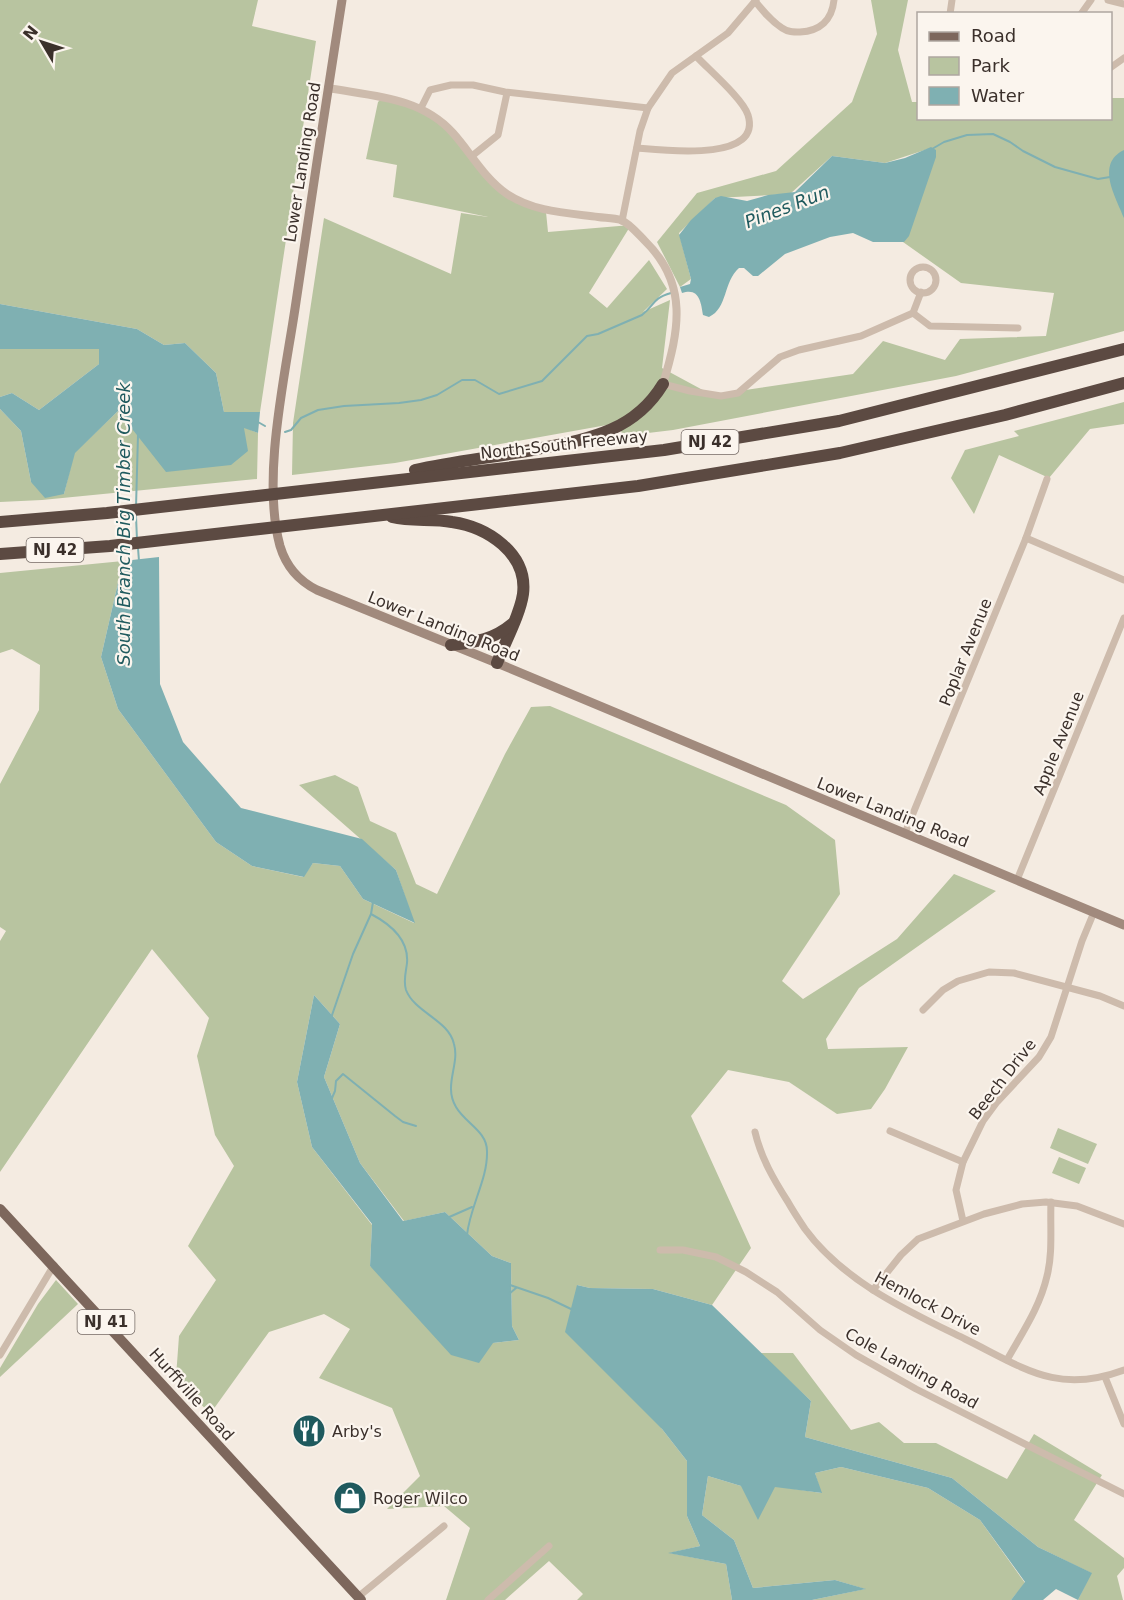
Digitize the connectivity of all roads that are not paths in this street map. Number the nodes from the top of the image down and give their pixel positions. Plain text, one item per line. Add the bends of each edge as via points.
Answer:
1 (342, 0) edge
2 (755, 0) edge
3 (834, 0) edge
4 (1092, 0) edge
5 (1108, 0) edge
6 (1124, 4) edge
7 (1083, 12) edge
8 (696, 56) junction
9 (328, 88) junction
10 (507, 93) junction
11 (421, 108) junction
12 (648, 108) junction
13 (637, 148) junction
14 (471, 156) junction
15 (622, 220) junction
16 (921, 292) dead end
17 (913, 313) junction
18 (1018, 328) dead end
19 (1124, 349) edge
20 (1124, 383) edge
21 (663, 384) junction
22 (1047, 479) dead end
23 (364, 484) junction
24 (382, 515) junction
25 (0, 522) edge
26 (1026, 538) junction
27 (0, 554) edge
28 (1124, 580) edge
29 (1124, 618) edge
30 (513, 623) junction
31 (451, 645) junction
32 (497, 663) junction
33 (905, 833) junction
34 (1017, 880) junction
35 (1094, 912) junction
36 (1124, 925) edge
37 (1067, 987) junction
38 (1124, 1006) edge
39 (924, 1010) dead end
40 (890, 1131) dead end
41 (756, 1132) dead end
42 (963, 1162) junction
43 (1051, 1202) junction
44 (0, 1209) edge
45 (963, 1221) junction
46 (1124, 1224) edge
47 (660, 1250) dead end
48 (54, 1265) junction
49 (873, 1290) junction
50 (0, 1355) edge
51 (1007, 1360) junction
52 (1124, 1370) edge
53 (1105, 1377) junction
54 (1124, 1424) edge
55 (1124, 1494) edge
56 (444, 1526) dead end
57 (549, 1546) dead end
58 (359, 1599) edge
59 (488, 1600) edge

1 - 9 main road, Lower Landing Road
2 - 3 street via 770,19 791,32 812,31 824,25
2 - 8 street via 728,33
4 - 7 street
5 - 6 street
8 - 12 street via 672,74
8 - 13 street via 748,114 747,135 724,148 671,152
9 - 11 street
9 - 31 main road, Lower Landing Road via 278,418 274,512 281,547 288,565 310,587
10 - 11 street via 473,85 451,85 430,90
10 - 12 street
10 - 14 street via 498,135
11 - 14 street via 453,132
12 - 13 street
13 - 15 street
14 - 15 street via 496,185 523,204
15 - 21 street via 655,250 674,286 677,323
16 - 17 street
17 - 18 street via 930,326
17 - 21 street via 861,336 780,357 738,393 721,396
19 - 23 highway, North-South Freeway / NJ 42 via 839,422 664,450
20 - 24 highway, NJ 42 via 840,453 638,486
21 - 23 highway via 644,409 600,435 419,469
22 - 26 street, Poplar Avenue
23 - 25 highway, North-South Freeway / NJ 42
24 - 27 highway, NJ 42 via 110,546
24 - 30 highway via 409,521 456,522 481,530 498,541 513,556 522,581 521,601
26 - 28 street
26 - 33 street, Poplar Avenue
29 - 34 street, Apple Avenue
30 - 31 highway via 486,640
30 - 32 highway
31 - 32 main road, Lower Landing Road
32 - 33 main road, Lower Landing Road
33 - 34 main road, Lower Landing Road
34 - 35 main road, Lower Landing Road
35 - 36 main road, Lower Landing Road
35 - 37 street, Beech Drive
37 - 38 street
37 - 39 street via 1014,973 989,972 958,981
37 - 42 street, Beech Drive via 1051,1037 1039,1057 983,1121
40 - 42 street
41 - 49 street, Hemlock Drive via 760,1154 805,1230 839,1265
42 - 45 street, Beech Drive via 956,1190
43 - 45 street via 1022,1204
43 - 46 street via 1077,1206
43 - 51 street via 1047,1274 1034,1311
44 - 48 main road, Hurffville Road / NJ 41
45 - 49 street via 918,1239
47 - 55 street, Cole Landing Road via 716,1257 746,1272 856,1355
48 - 50 street
48 - 58 main road, Hurffville Road / NJ 41
49 - 51 street, Hemlock Drive
51 - 53 street, Hemlock Drive via 1055,1379
52 - 53 street, Hemlock Drive
53 - 54 street
56 - 58 street
57 - 59 street

